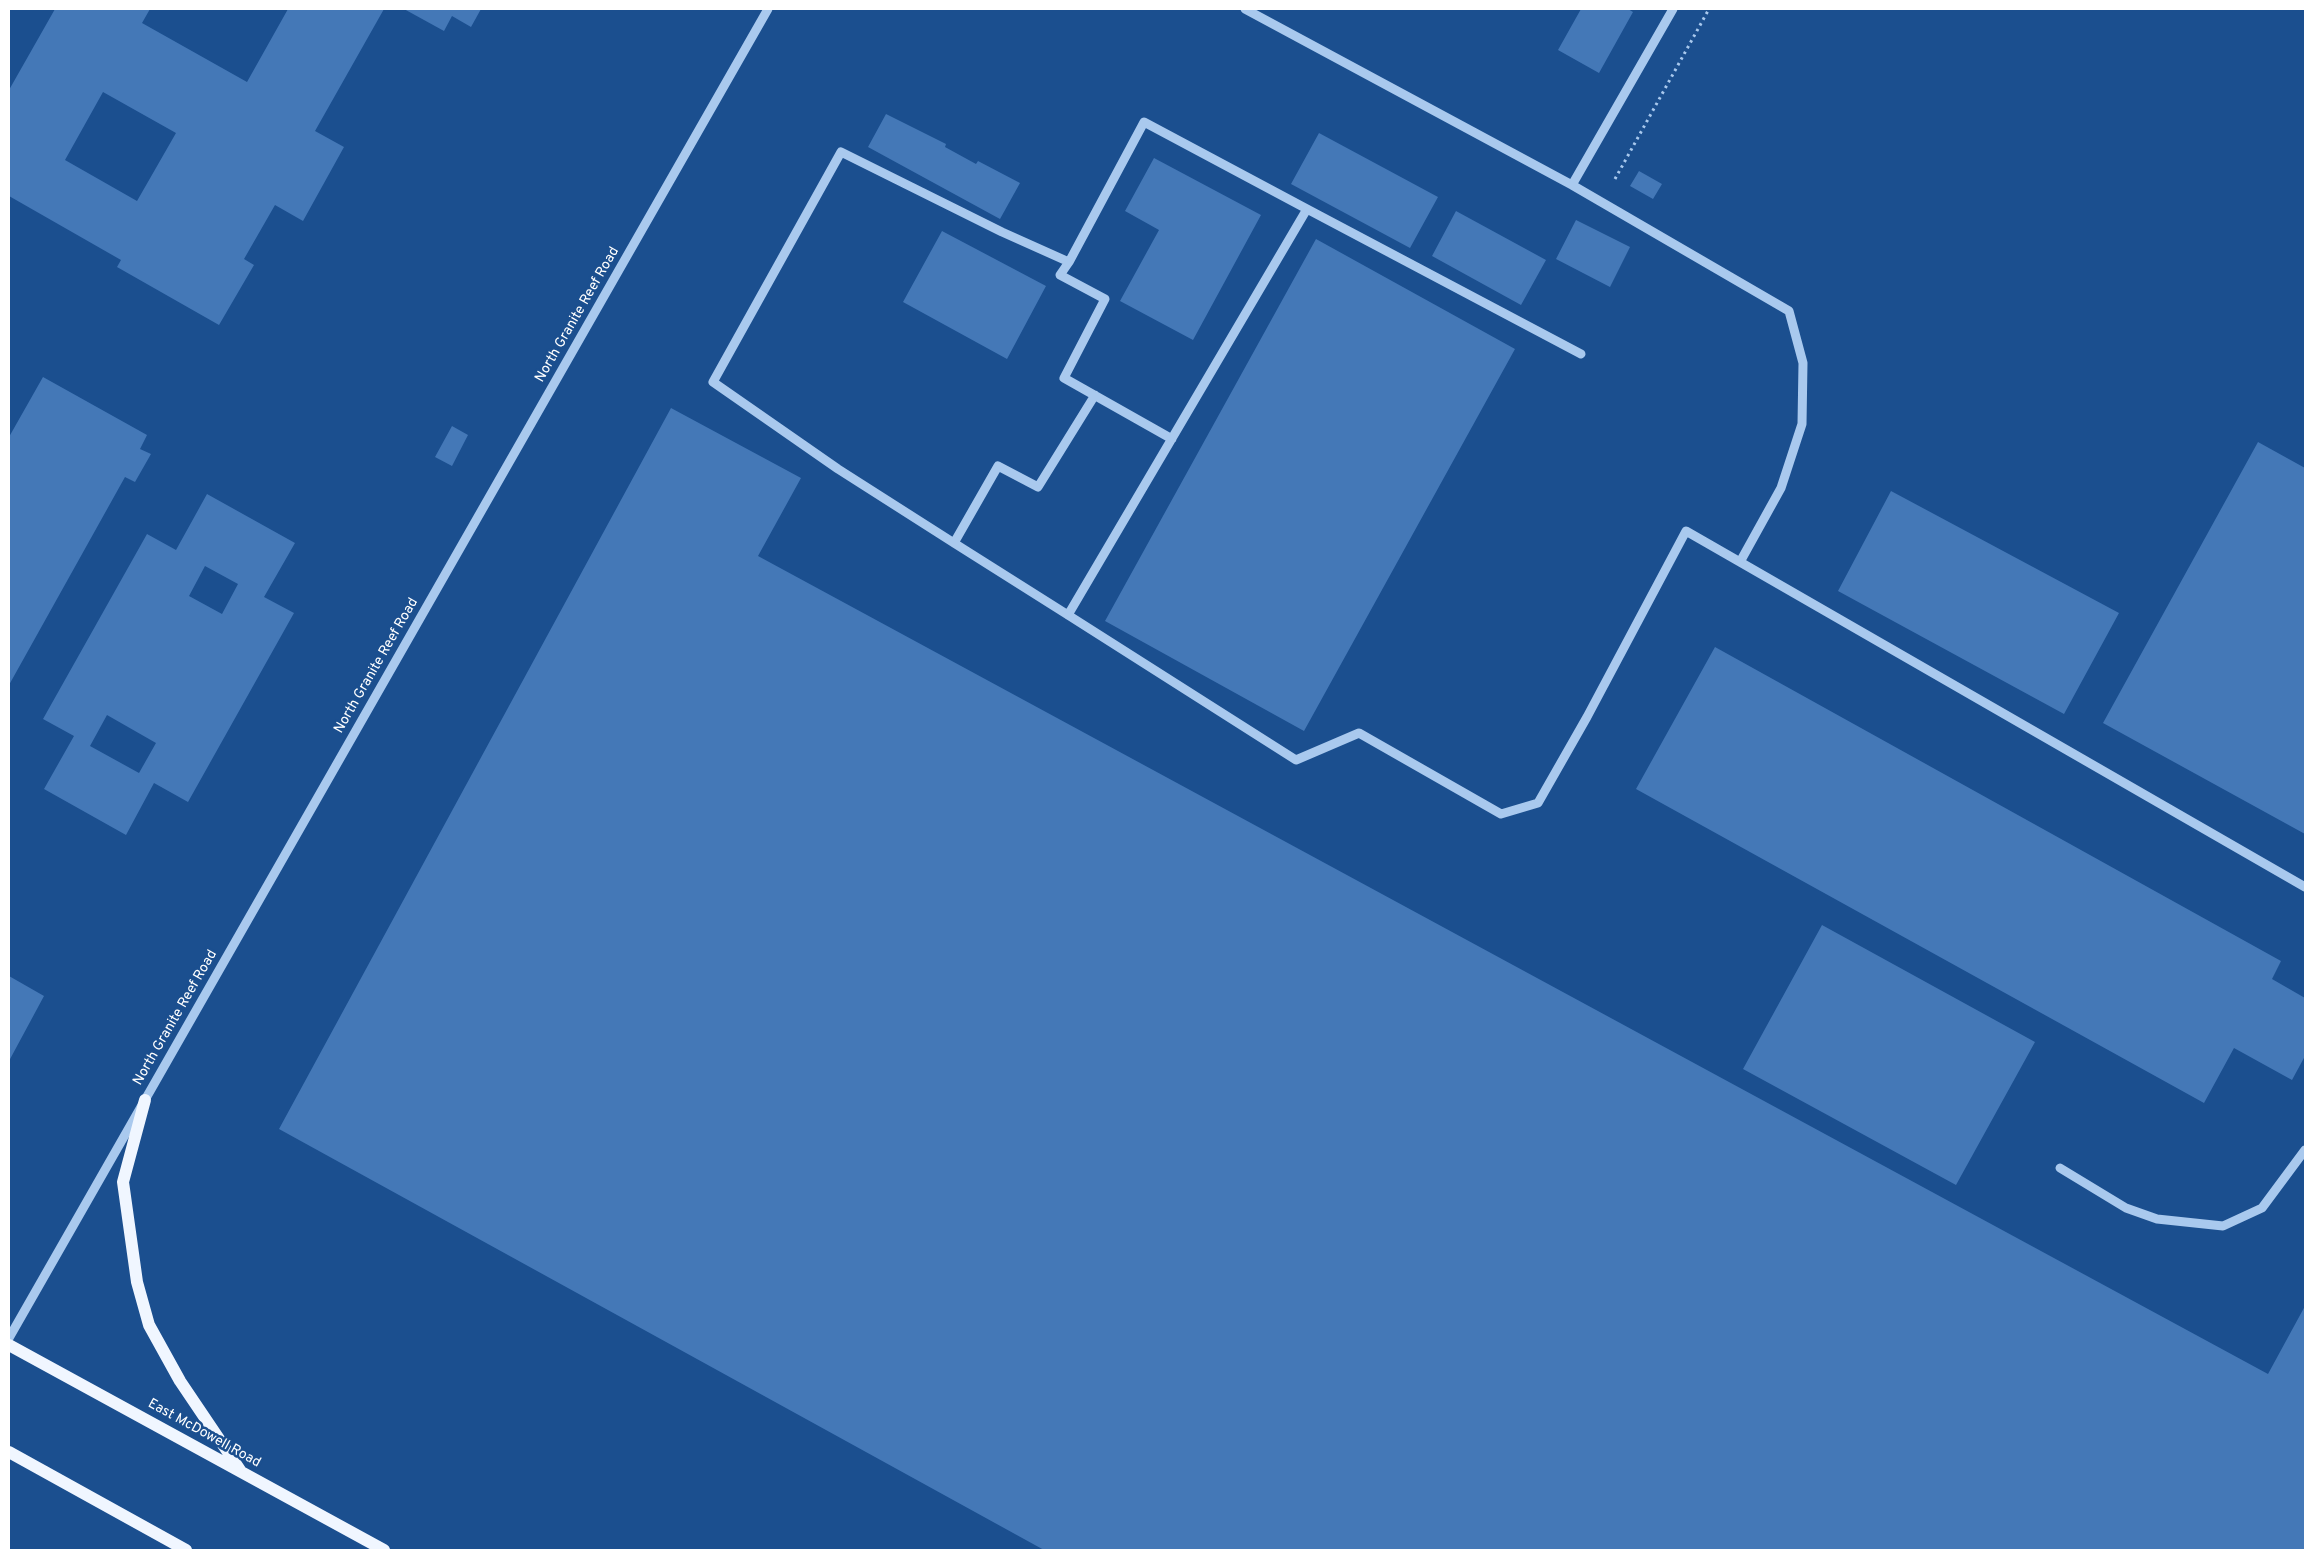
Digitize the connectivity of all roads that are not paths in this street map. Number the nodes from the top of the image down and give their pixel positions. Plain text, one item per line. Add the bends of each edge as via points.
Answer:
1 (768, 9) edge
2 (1245, 9) edge
3 (1673, 9) edge
4 (1572, 185) junction
5 (1307, 209) junction
6 (1069, 262) junction
7 (1581, 354) dead end
8 (1095, 395) junction
9 (1172, 440) junction
10 (954, 543) junction
11 (1740, 562) junction
12 (1068, 615) junction
13 (2305, 887) edge
14 (145, 1100) junction
15 (2305, 1150) edge
16 (2060, 1168) dead end
17 (9, 1338) edge
18 (9, 1345) edge
19 (9, 1452) edge
20 (242, 1472) junction
21 (186, 1550) edge
22 (384, 1550) edge

1 - 14 street, North Granite Reef Road
2 - 4 street
3 - 4 street
4 - 11 street via 1789,311 1803,364 1802,424 1782,488
5 - 6 street via 1144,122
5 - 7 street
5 - 9 street
6 - 8 street via 1060,275 1105,299 1064,378
6 - 10 street via 841,152 713,382 838,469
8 - 9 street
8 - 10 street via 1038,487 998,466
9 - 12 street
10 - 12 street
11 - 12 street via 1686,531 1538,803 1501,814 1359,733 1296,760
11 - 13 street
14 - 17 street, North Granite Reef Road
14 - 20 main road via 123,1182 137,1282 149,1324 180,1381
15 - 16 street via 2262,1208 2223,1226 2157,1219 2126,1208
18 - 20 main road, East McDowell Road
19 - 21 main road
20 - 22 main road, East McDowell Road

